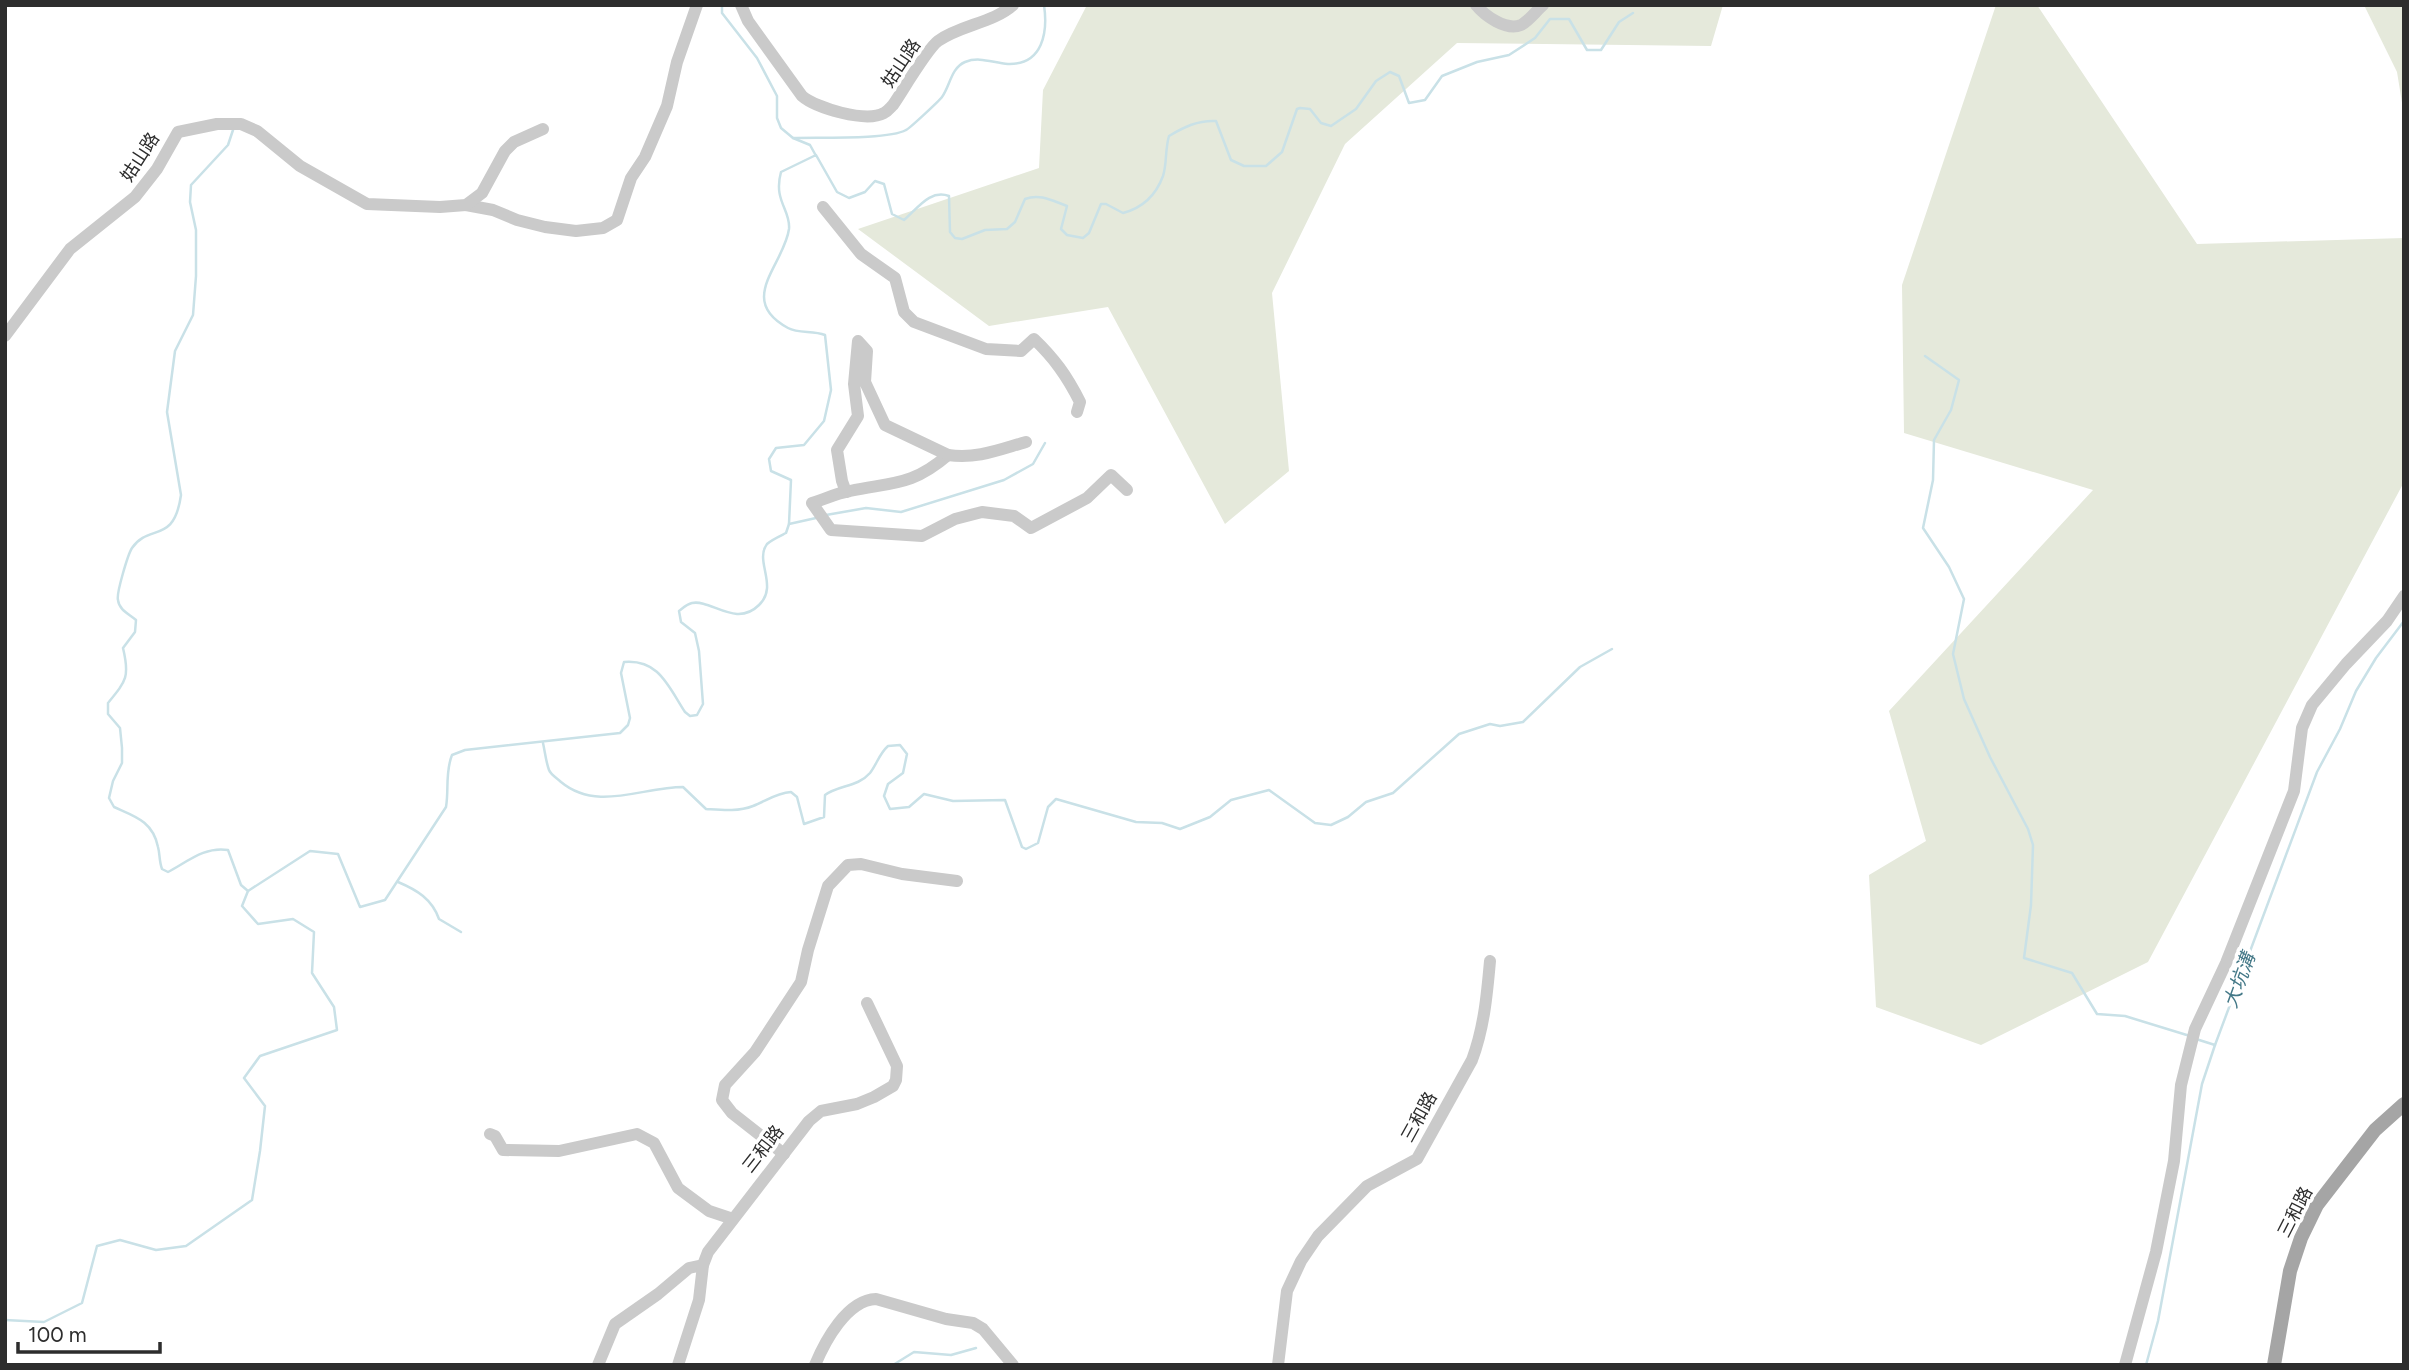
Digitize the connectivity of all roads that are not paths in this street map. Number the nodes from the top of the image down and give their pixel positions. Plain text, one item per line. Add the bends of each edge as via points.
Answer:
1 (697, 5) edge
2 (741, 5) edge
3 (1013, 5) edge
4 (1476, 5) edge
5 (1543, 5) edge
6 (543, 129) dead end
7 (466, 205) junction
8 (823, 207) dead end
9 (5, 336) edge
10 (1077, 412) dead end
11 (1026, 442) dead end
12 (948, 455) junction
13 (1127, 490) dead end
14 (846, 492) junction
15 (2404, 596) edge
16 (957, 881) dead end
17 (1490, 961) dead end
18 (867, 1003) dead end
19 (2404, 1104) edge
20 (490, 1134) dead end
21 (784, 1154) junction
22 (733, 1219) junction
23 (703, 1265) junction
24 (598, 1365) edge
25 (678, 1365) edge
26 (815, 1365) edge
27 (1013, 1365) edge
28 (1278, 1365) edge
29 (2125, 1365) edge
30 (2274, 1365) edge

1 - 7 street, 姑山路 via 667,106 631,178 617,220 603,228 576,231
2 - 3 street, 姑山路 via 748,21 811,104 870,117 884,114 893,105 935,42
4 - 5 street via 1482,13 1514,27 1524,24
6 - 7 street via 514,142 482,193
7 - 9 street, 姑山路 via 367,204 300,166 242,124 178,132 135,197 70,249
8 - 10 street via 861,254 895,278 901,305 914,322 986,349 1021,351 1034,339 1068,377 1080,402
11 - 12 street via 975,457
12 - 14 street via 908,481
12 - 14 street via 885,425 865,382 867,351 858,341 854,384 858,416 837,450
13 - 14 street via 1111,475 1087,498 1031,528 1014,516 982,512 955,519 922,536 831,530 812,503
15 - 29 street via 2312,705 2302,728 2294,791 2195,1030 2181,1085 2174,1161 2156,1252
16 - 21 street via 862,864 848,865 828,886 801,982 755,1052 725,1085 722,1100
17 - 28 street, 三和路 via 1472,1060 1417,1159 1367,1186 1301,1261 1287,1291
18 - 21 street, 三和路 via 897,1066 893,1086 857,1104 821,1111
19 - 30 main road, 三和路 via 2375,1129 2317,1205 2290,1271
20 - 22 street via 503,1150 515,1152 559,1151 637,1134 654,1143 678,1188 709,1211
21 - 22 street, 三和路
22 - 23 street, 三和路
23 - 24 street via 690,1268 615,1324
23 - 25 street, 三和路 via 699,1300
26 - 27 street via 834,1329 859,1304 876,1298 973,1323

